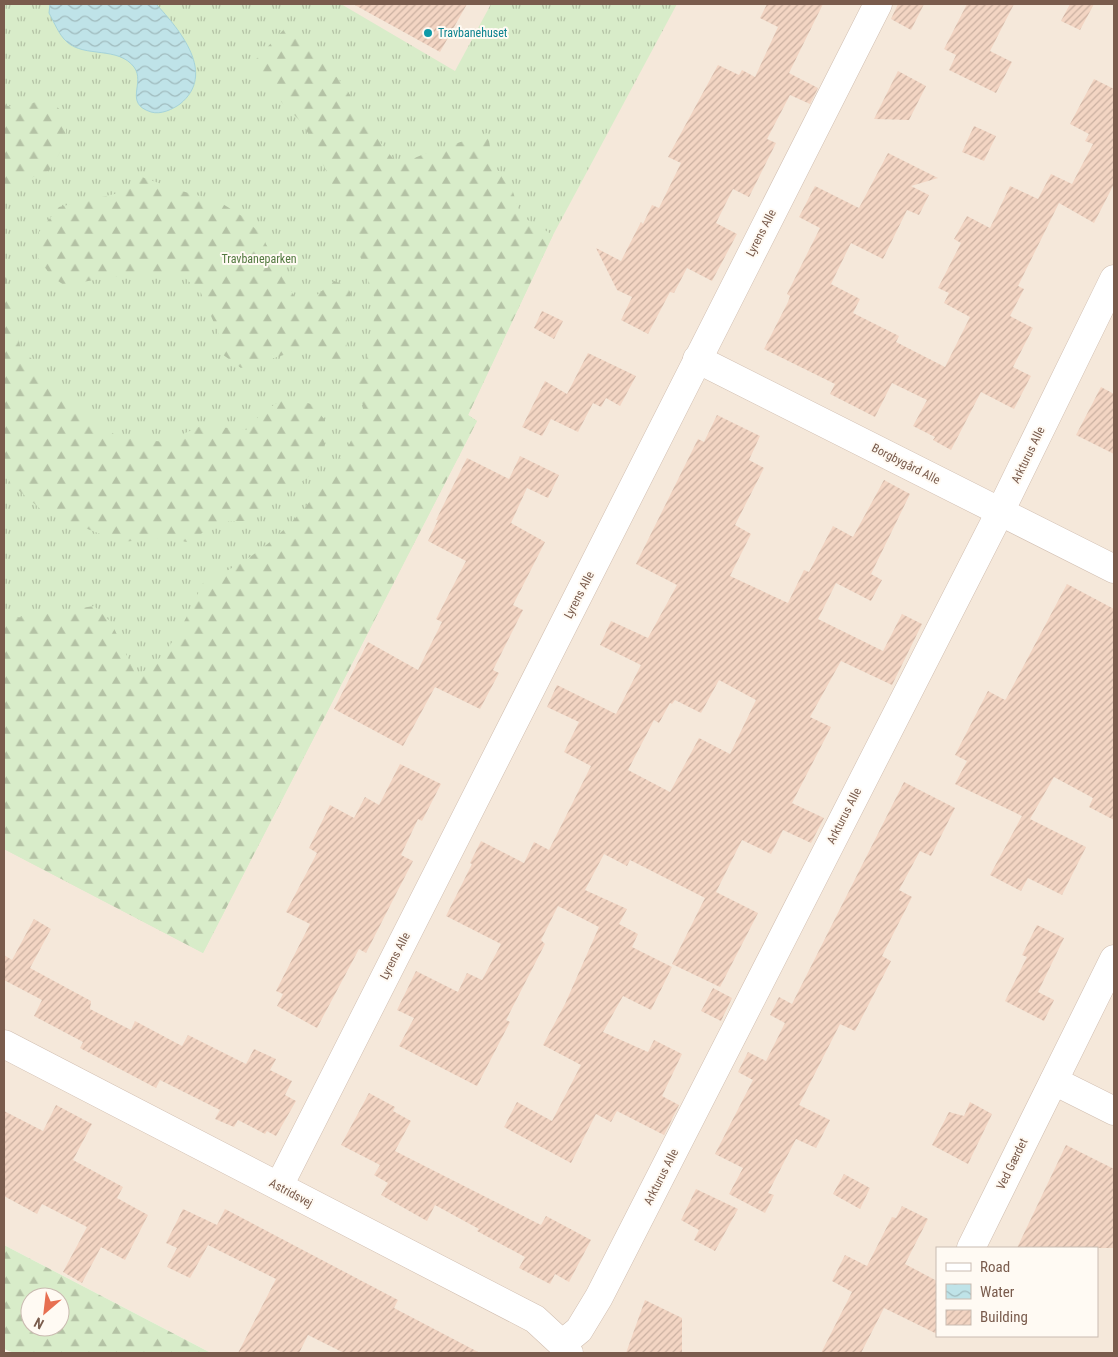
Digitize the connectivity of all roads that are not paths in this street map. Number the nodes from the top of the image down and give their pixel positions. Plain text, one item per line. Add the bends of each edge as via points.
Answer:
1 (878, 4) edge
2 (1114, 279) edge
3 (697, 359) junction
4 (1000, 512) junction
5 (1114, 569) edge
6 (1114, 959) edge
7 (4, 1044) edge
8 (1054, 1081) junction
9 (1114, 1111) edge
10 (278, 1186) junction
11 (971, 1247) edge
12 (565, 1349) edge

1 - 3 street, Lyrens Alle
2 - 4 street, Arkturus Alle
3 - 4 street, Borgbygård Alle
3 - 10 street, Lyrens Alle
4 - 5 street, Borgbygård Alle
4 - 12 street, Arkturus Alle via 604,1288
6 - 8 street, Ved Gærdet
7 - 10 street, Astridsvej
8 - 9 street
8 - 11 street, Ved Gærdet
10 - 12 street, Astridsvej via 534,1319

